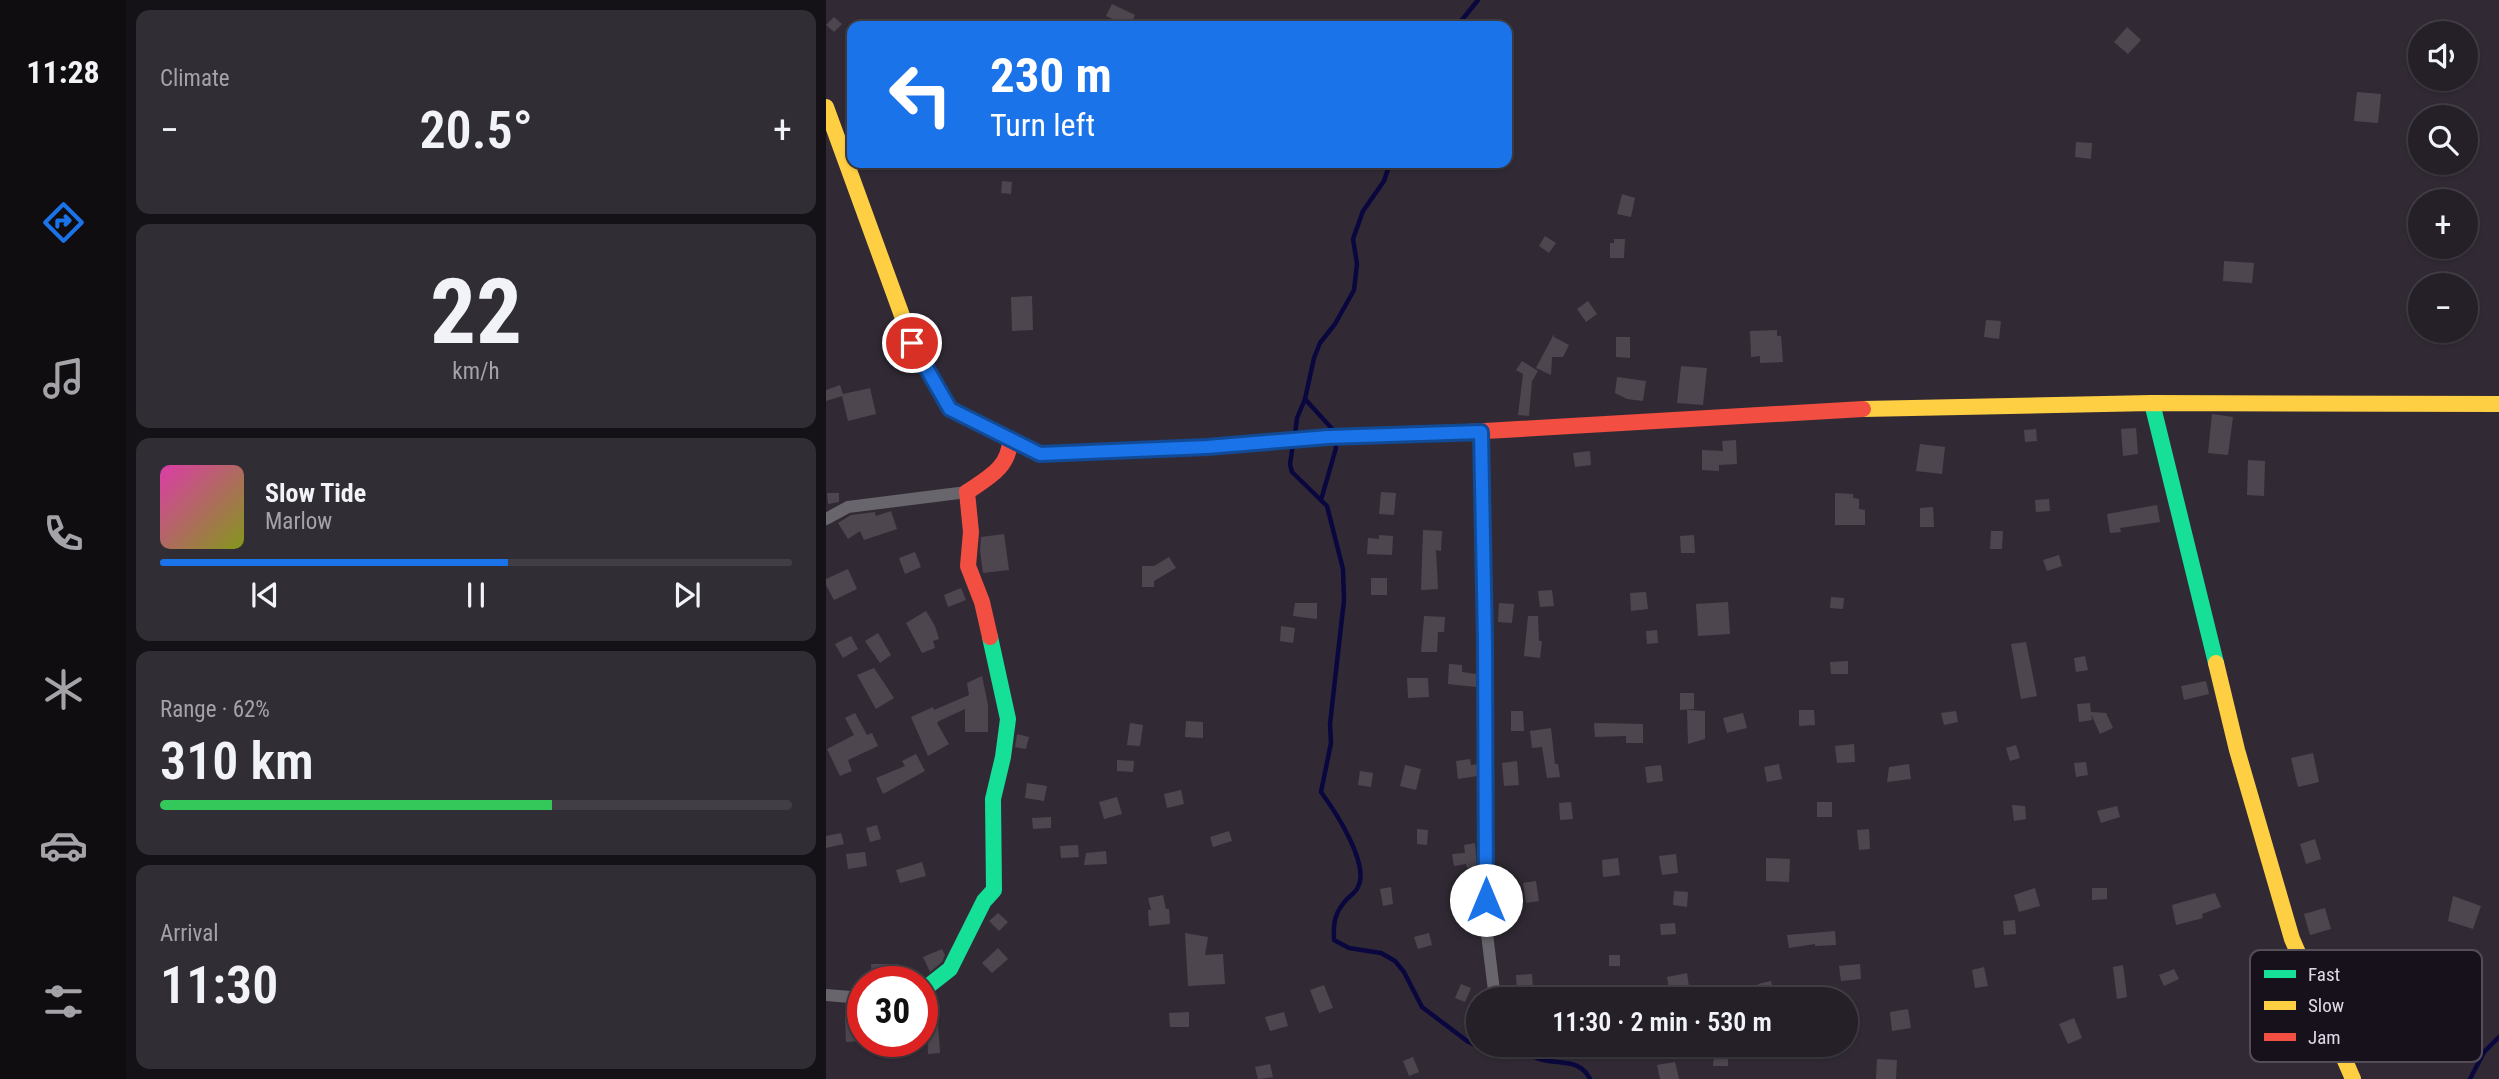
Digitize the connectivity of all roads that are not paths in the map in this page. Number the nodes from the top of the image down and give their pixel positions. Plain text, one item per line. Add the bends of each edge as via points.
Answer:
1 (826, 107) edge
2 (847, 168) edge
3 (847, 168) edge
4 (2152, 403) junction
5 (2499, 404) edge
6 (1481, 432) junction
7 (1010, 439) junction
8 (967, 492) junction
9 (826, 519) edge
10 (2297, 950) edge
11 (938, 978) edge
12 (1494, 987) edge
13 (826, 995) edge
14 (847, 997) edge
15 (2346, 1062) edge
16 (2353, 1079) edge

1 - 2 street
3 - 7 street via 912,343 950,409
4 - 5 street
4 - 6 street via 1904,406
4 - 10 street via 2237,750
6 - 7 street via 1040,454
6 - 12 street via 1486,900
7 - 8 street via 1007,460
8 - 9 street via 848,507
8 - 11 street via 968,566 982,602 1008,719 993,799 993,890 950,969
13 - 14 street
15 - 16 street

